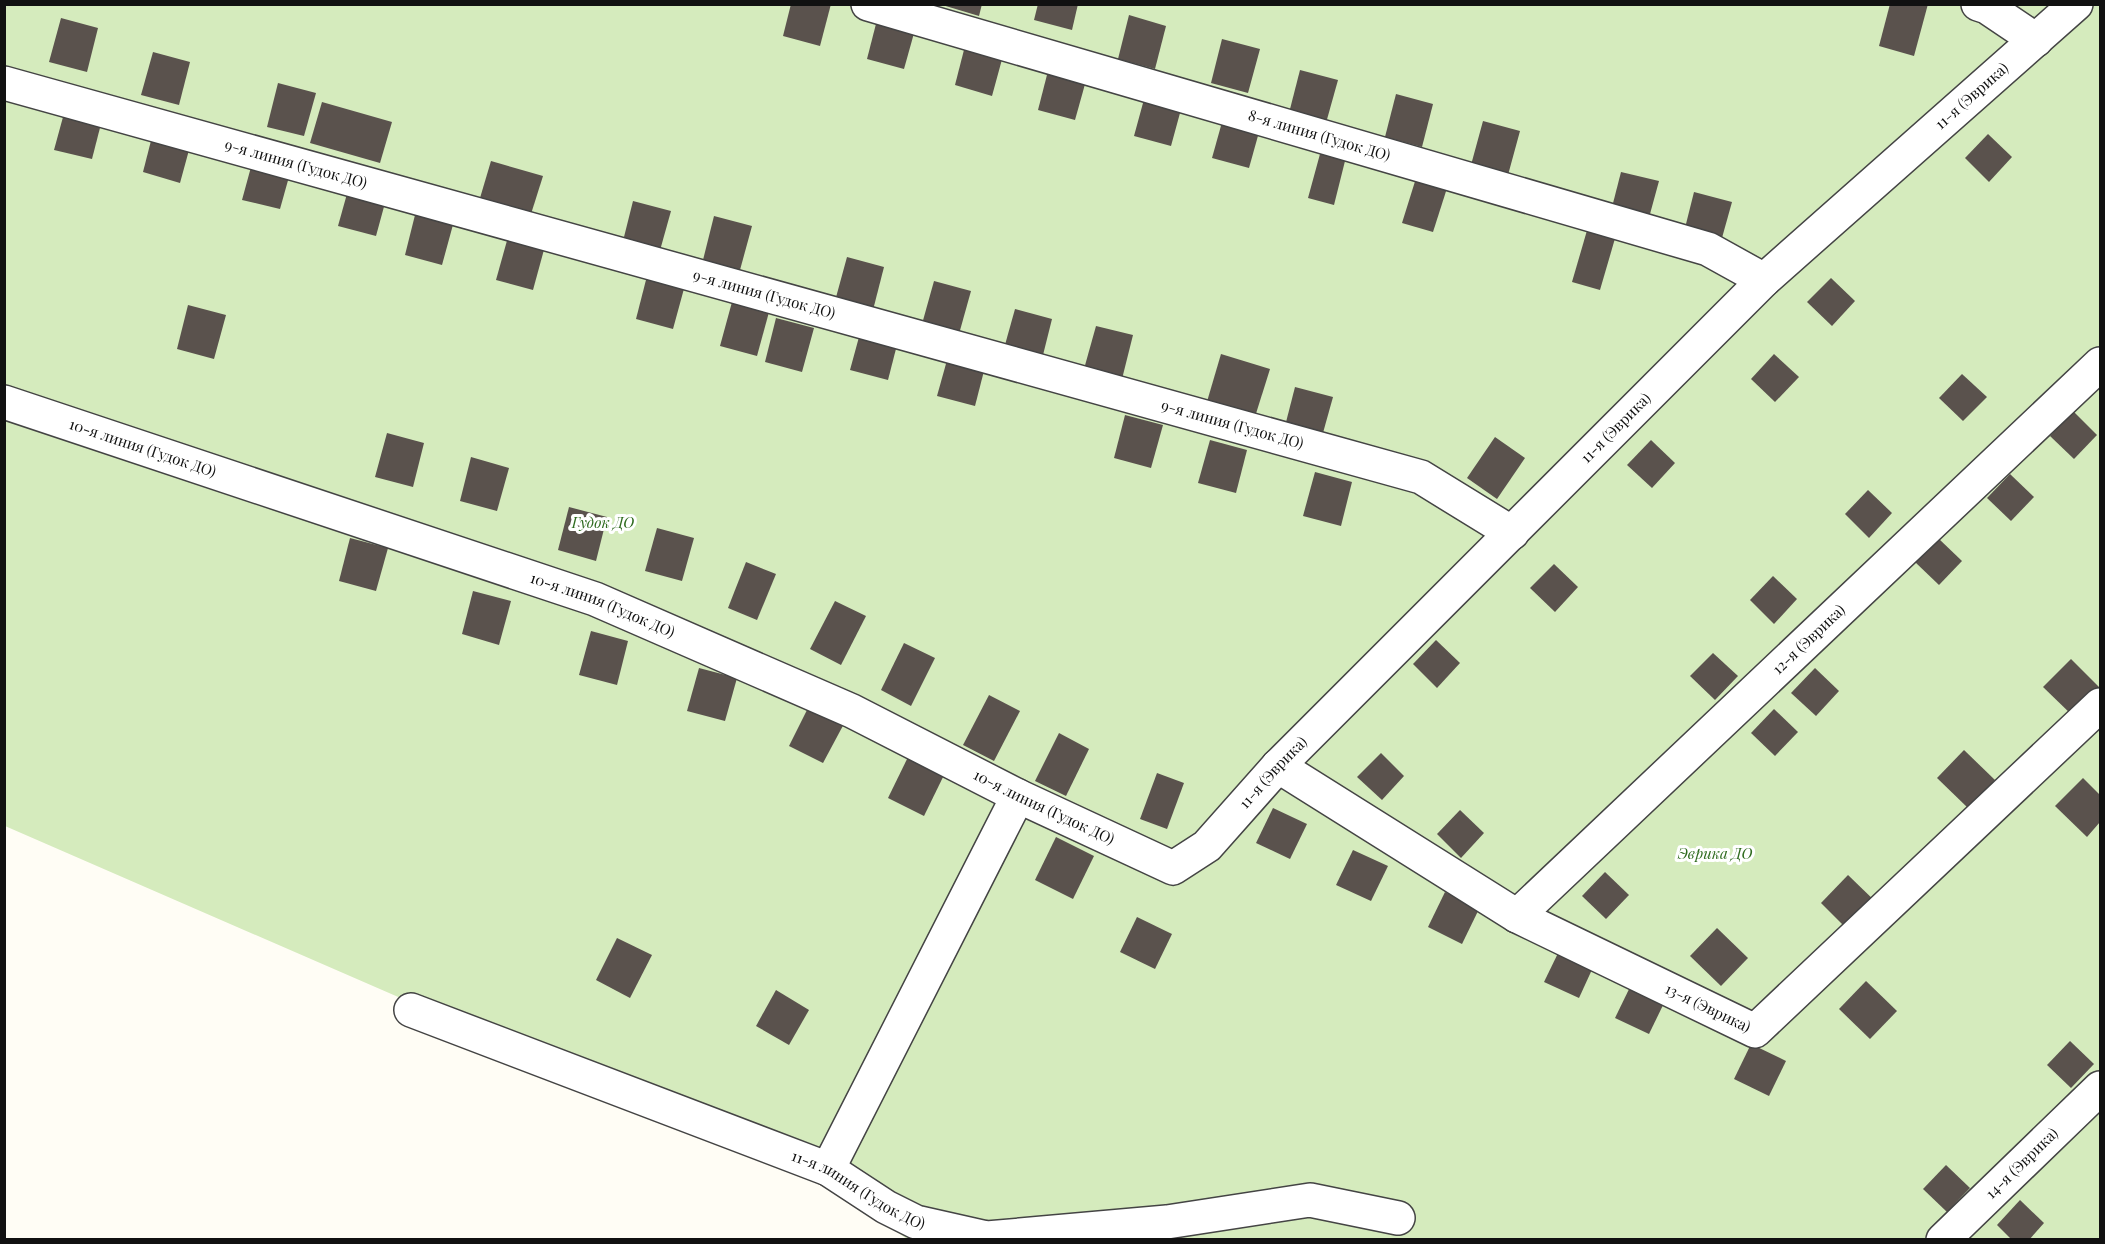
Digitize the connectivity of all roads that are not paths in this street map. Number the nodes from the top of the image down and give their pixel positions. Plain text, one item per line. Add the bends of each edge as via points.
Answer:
1 (868, 4) edge
2 (1978, 4) edge
3 (2076, 4) edge
4 (2036, 40) junction
5 (4, 83) edge
6 (1764, 280) junction
7 (2100, 364) edge
8 (4, 402) edge
9 (1512, 533) junction
10 (2100, 705) edge
11 (1278, 766) junction
12 (1018, 796) junction
13 (1173, 868) joint
14 (1517, 916) junction
15 (411, 1010) dead end
16 (2100, 1088) edge
17 (828, 1169) junction
18 (1398, 1218) dead end
19 (1943, 1239) edge

1 - 6 lane, 8-я линия (Гудок ДО) via 1708,249
2 - 4 lane
3 - 4 lane, 11-я (Эврика)
4 - 6 lane, 11-я (Эврика)
5 - 9 lane, 9-я линия (Гудок ДО) via 1421,477
6 - 9 lane, 11-я (Эврика)
7 - 14 lane, 12-я (Эврика)
8 - 12 lane, 10-я линия (Гудок ДО) via 595,599 852,711
9 - 11 lane, 11-я (Эврика)
10 - 14 lane, 13-я (Эврика) via 1755,1031
11 - 13 lane, 11-я (Эврика) via 1208,846
11 - 14 lane, 13-я (Эврика)
12 - 13 lane, 10-я линия (Гудок ДО)
12 - 17 lane
15 - 17 lane, 11-я линия (Гудок ДО)
16 - 19 lane, 14-я (Эврика)
17 - 18 lane, 11-я линия (Гудок ДО) via 916,1222 987,1238 1167,1222 1310,1200

